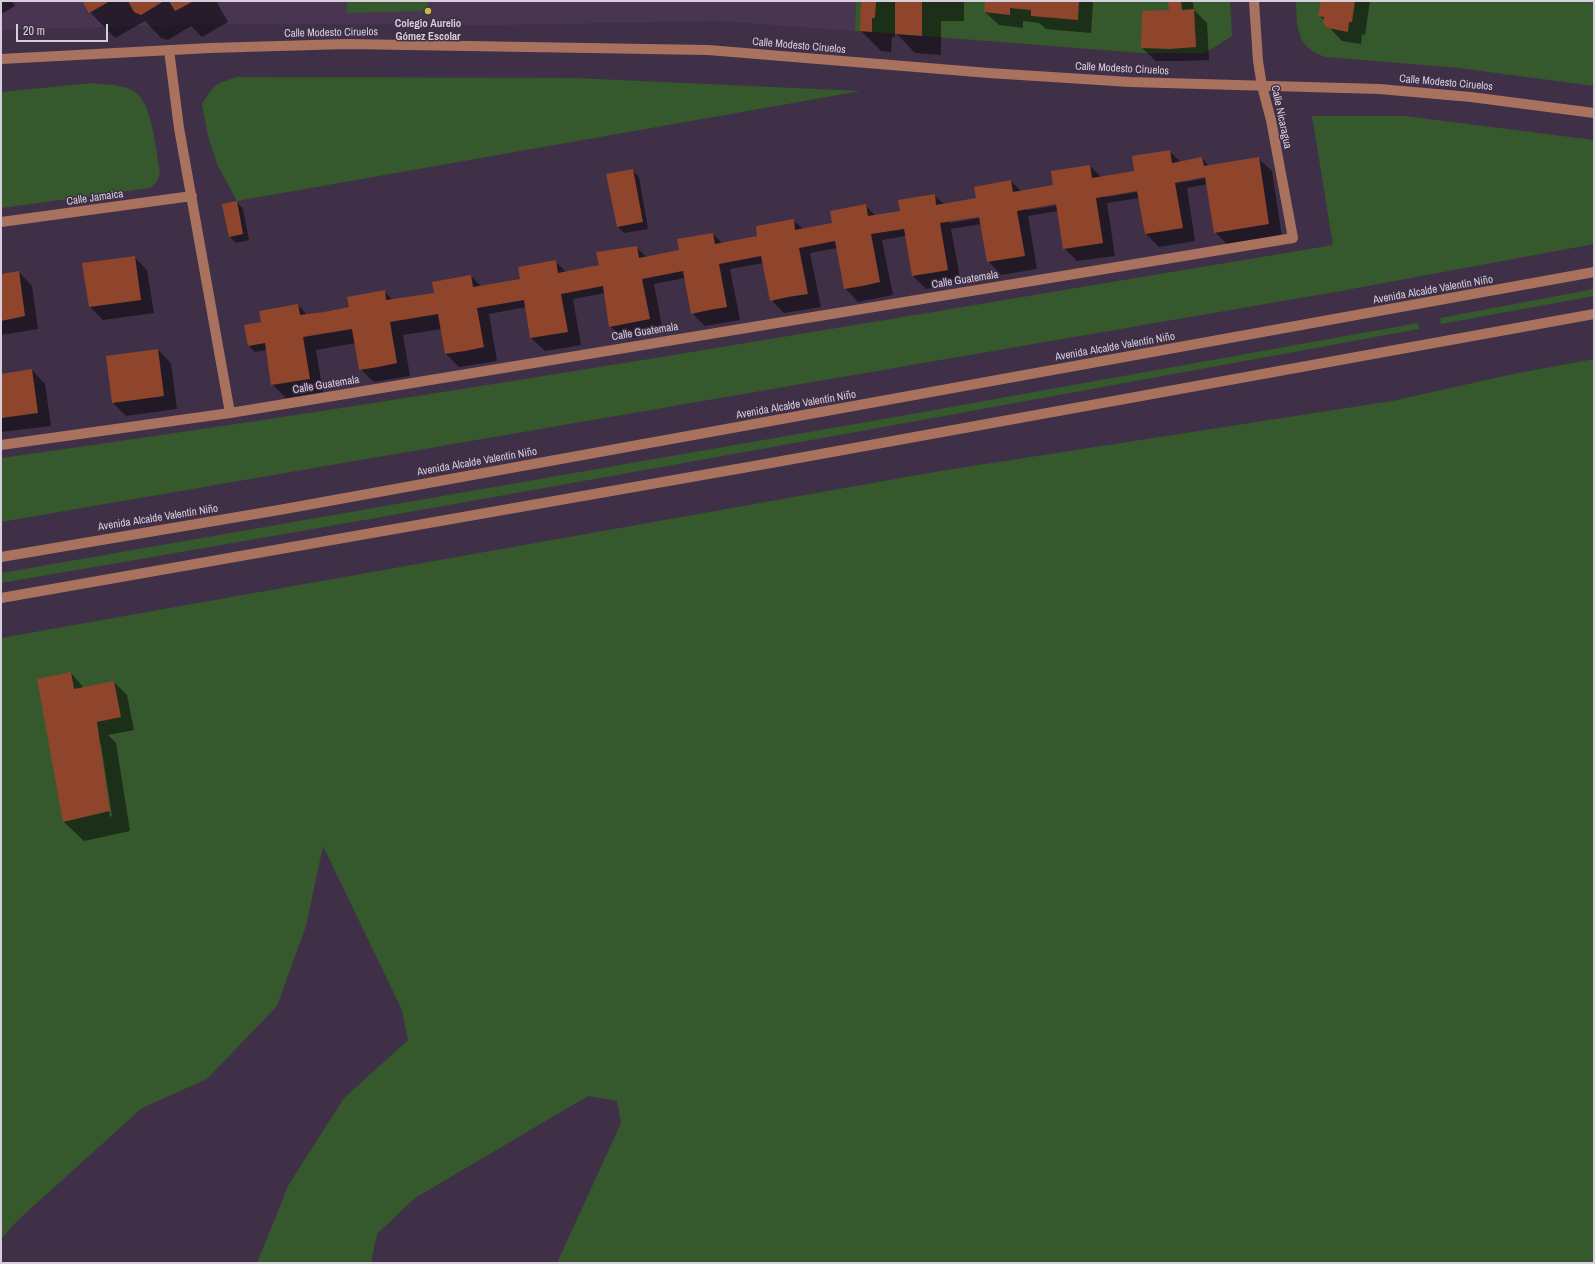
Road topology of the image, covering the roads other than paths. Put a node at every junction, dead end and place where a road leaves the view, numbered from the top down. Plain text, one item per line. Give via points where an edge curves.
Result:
1 (1254, 1) edge
2 (169, 50) junction
3 (1, 59) edge
4 (1262, 86) junction
5 (1594, 113) edge
6 (192, 196) junction
7 (1, 222) edge
8 (1293, 238) joint
9 (1594, 272) edge
10 (1594, 314) edge
11 (230, 413) junction
12 (1, 445) edge
13 (1, 557) edge
14 (1, 598) edge

1 - 4 street, Calle Nicaragua
2 - 3 street, Calle Modesto Ciruelos
2 - 4 street, Calle Modesto Ciruelos via 346,44 708,50 989,73 1130,82
2 - 6 street
4 - 5 street, Calle Modesto Ciruelos via 1394,90
4 - 8 street, Calle Nicaragua via 1271,120
6 - 7 street, Calle Jamaica
6 - 11 street
8 - 11 street, Calle Guatemala
9 - 13 street, Avenida Alcalde Valentín Niño via 286,509
10 - 14 street via 368,535
11 - 12 street, Calle Guatemala

